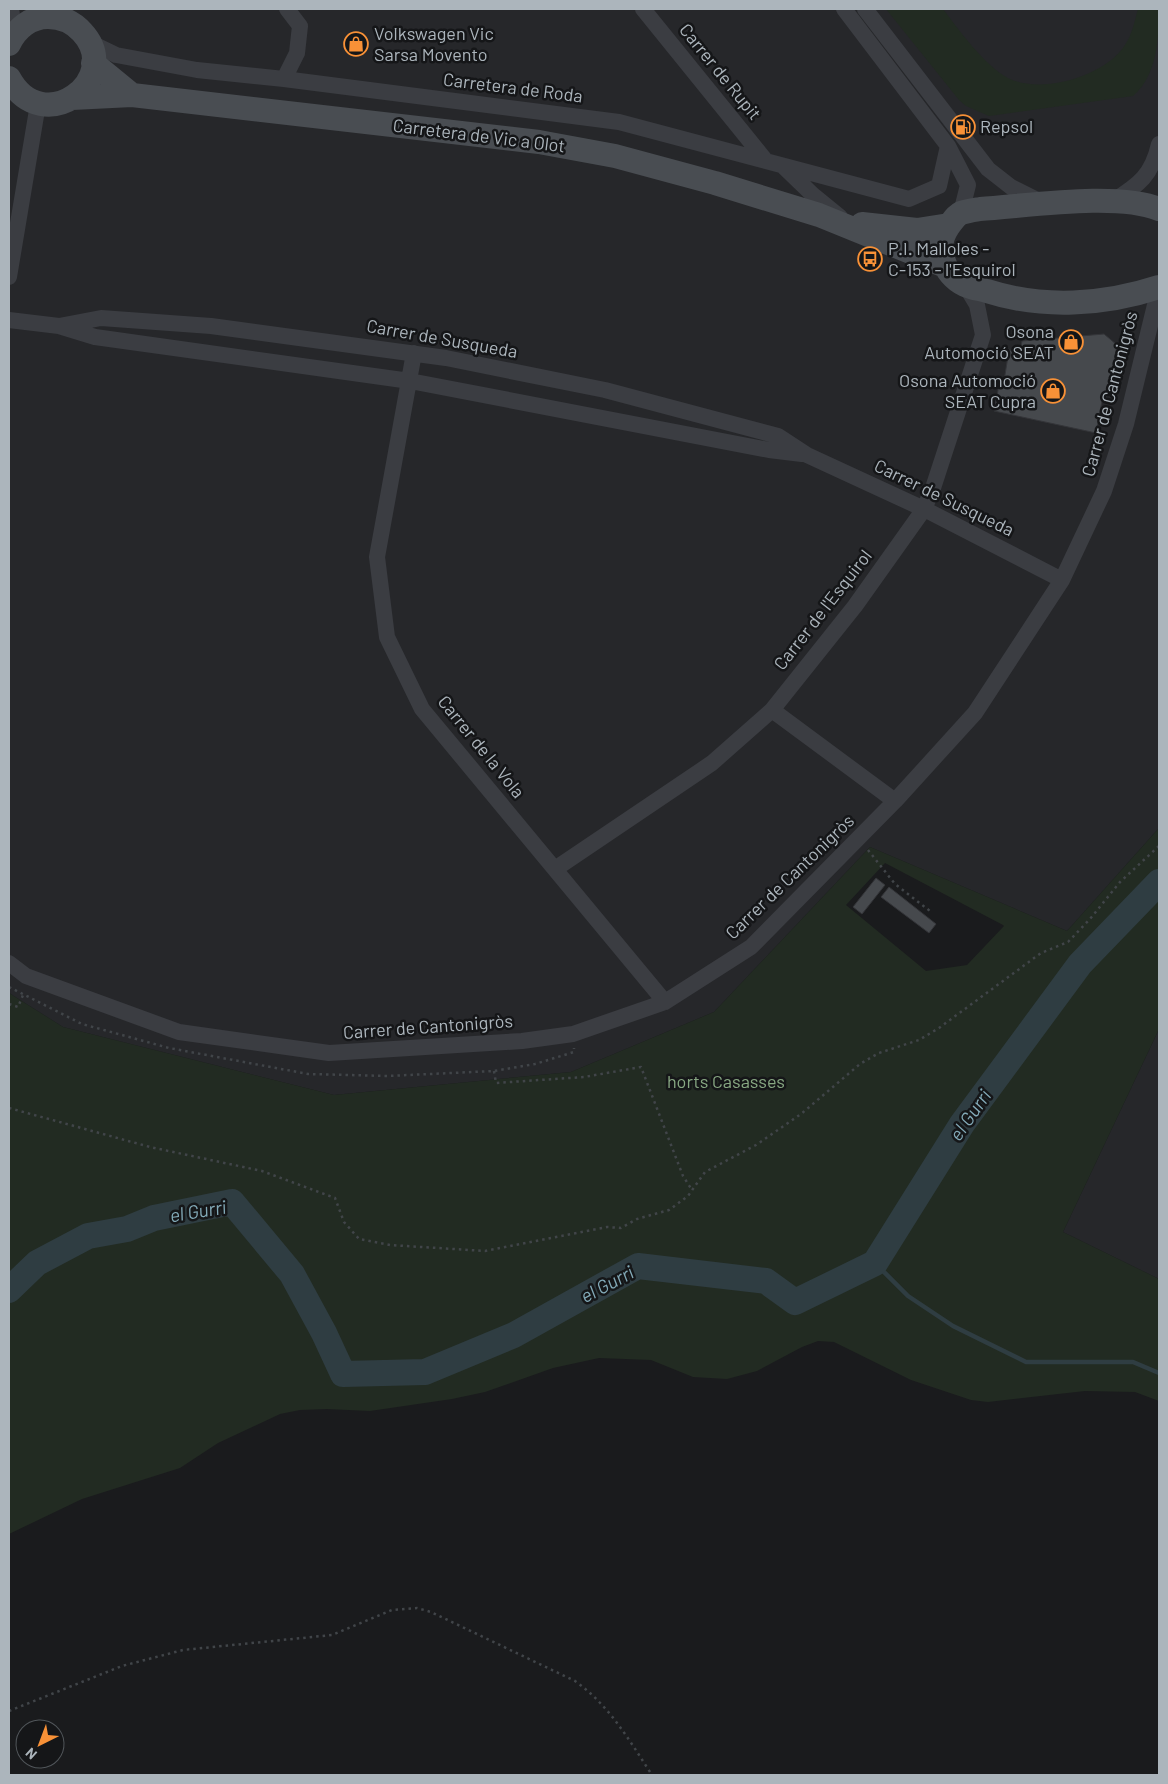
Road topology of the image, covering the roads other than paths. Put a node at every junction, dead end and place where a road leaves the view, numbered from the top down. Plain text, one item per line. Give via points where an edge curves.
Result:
1 (11, 9) edge
2 (287, 9) edge
3 (643, 9) edge
4 (844, 9) edge
5 (865, 9) edge
6 (83, 35) edge
7 (12, 38) edge
8 (9, 78) edge
9 (284, 79) junction
10 (132, 95) junction
11 (72, 98) junction
12 (38, 104) junction
13 (1159, 144) edge
14 (948, 146) junction
15 (766, 161) junction
16 (783, 166) junction
17 (1112, 201) junction
18 (1045, 204) junction
19 (1159, 209) edge
20 (819, 215) junction
21 (955, 219) junction
22 (844, 220) junction
23 (945, 266) junction
24 (9, 277) edge
25 (965, 285) junction
26 (1159, 287) edge
27 (1159, 298) edge
28 (9, 320) edge
29 (59, 326) junction
30 (414, 353) junction
31 (410, 381) junction
32 (807, 455) junction
33 (924, 509) junction
34 (1062, 580) junction
35 (772, 710) junction
36 (895, 801) junction
37 (555, 869) junction
38 (9, 963) edge
39 (665, 1002) junction

1 - 7 street
2 - 9 street via 300,26 297,54
3 - 15 street, Carrer de Rupit
4 - 14 street
5 - 18 street via 988,169 1012,187
6 - 7 street via 61,19 42,18 25,24
6 - 9 street, Carretera de Roda via 116,55 197,70
6 - 10 street
6 - 11 street via 87,83
8 - 12 street via 18,92
9 - 15 street, Carretera de Roda via 619,122
10 - 11 street, Carretera de Vic a Olot
10 - 20 street, Carretera de Vic a Olot via 558,146 614,156
11 - 12 street, Carretera de Vic a Olot via 56,104
12 - 24 street
13 - 17 street via 1148,175
14 - 16 street, Carretera de Roda via 939,186 909,199
14 - 21 street via 968,185
15 - 16 street, Carretera de Roda
16 - 22 street, Carretera de Roda
17 - 18 street, Carretera de Vic a Olot
17 - 19 street, Carretera de Vic a Olot via 1144,203
18 - 21 street, Carretera de Vic a Olot via 980,209
20 - 22 street, Carretera de Vic a Olot
20 - 23 street, Carretera de Vic a Olot
21 - 22 street, Carretera de Vic a Olot via 917,230
21 - 23 street via 945,232 941,247
23 - 25 street
25 - 26 street via 1006,298 1056,303 1095,301
25 - 33 street, Carrer de l'Esquirol via 976,305 983,335
27 - 34 street, Carrer de Cantonigròs via 1126,424 1104,491
28 - 29 street, Carrer de Susqueda
29 - 30 street, Carrer de Susqueda via 101,318 211,326
29 - 31 street, Carrer de Susqueda via 95,337
30 - 31 street, Carrer de la Vola
30 - 32 street, Carrer de Susqueda via 614,392 778,436
31 - 32 street, Carrer de Susqueda
31 - 37 street, Carrer de la Vola via 377,557 387,638 422,709
32 - 33 street, Carrer de Susqueda
33 - 34 street, Carrer de Susqueda
33 - 35 street, Carrer de l'Esquirol via 855,606
34 - 36 street, Carrer de Cantonigròs via 975,713
35 - 36 street
35 - 37 street, Carrer de l'Esquirol via 712,763
36 - 39 street, Carrer de Cantonigròs via 751,947
37 - 39 street, Carrer de la Vola
38 - 39 street, Carrer de Cantonigròs via 26,976 179,1032 329,1053 522,1041 573,1034

